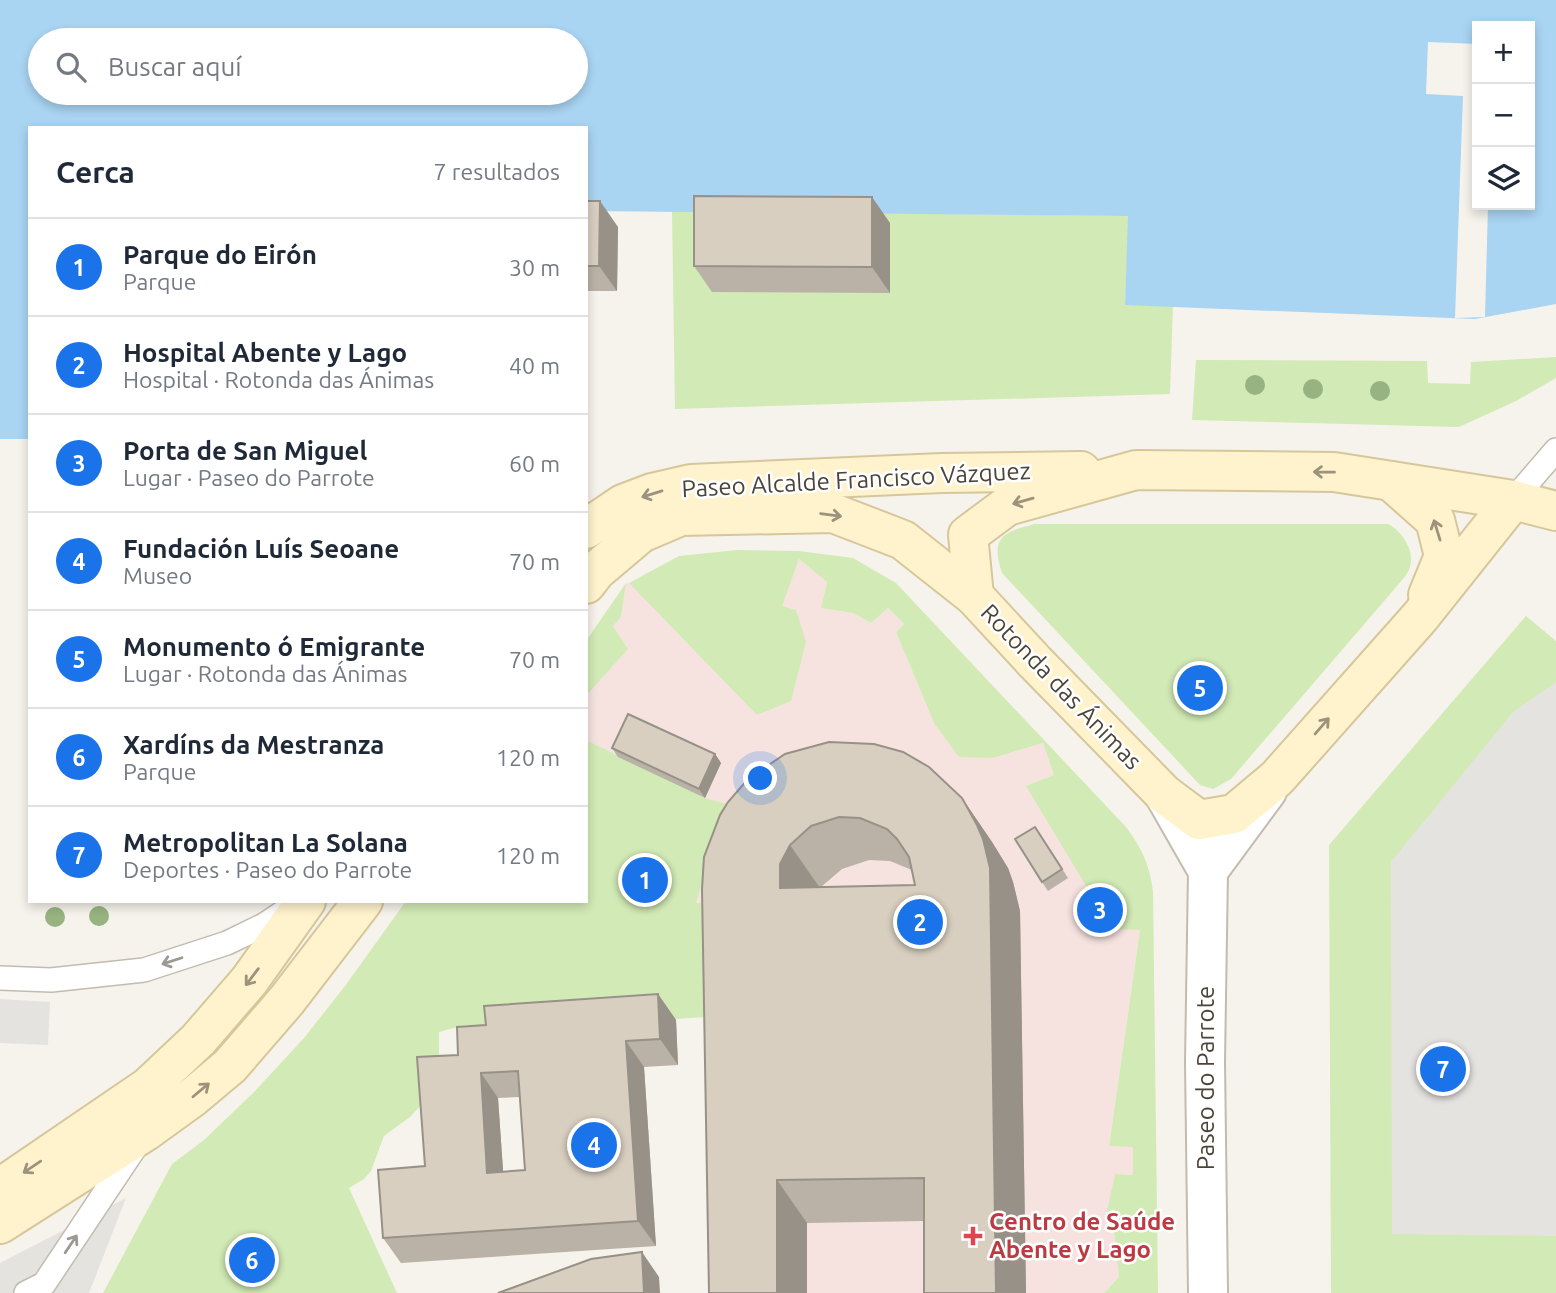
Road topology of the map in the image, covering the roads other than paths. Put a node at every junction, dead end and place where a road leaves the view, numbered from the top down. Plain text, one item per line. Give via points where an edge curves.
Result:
1 (1556, 450) edge
2 (1136, 470) junction
3 (1391, 481) junction
4 (1513, 500) junction
5 (1556, 511) edge
6 (588, 528) edge
7 (588, 581) edge
8 (974, 596) junction
9 (1420, 617) junction
10 (1277, 778) junction
11 (1164, 794) junction
12 (1208, 871) junction
13 (297, 903) edge
14 (305, 903) edge
15 (361, 903) edge
16 (0, 978) edge
17 (146, 1131) junction
18 (70, 1161) junction
19 (0, 1188) edge
20 (0, 1224) edge
21 (1208, 1290) edge
22 (26, 1293) edge

1 - 4 lane
3 -> 2 main road, Rotonda das Ánimas via 1334,472
2 -> 6 main road, Paseo Alcalde Francisco Vázquez via 691,484 623,504
2 -> 8 main road, Rotonda das Ánimas via 1007,506 968,535
3 - 4 main road, Rotonda das Ánimas
9 -> 3 main road, Rotonda das Ánimas via 1444,555 1435,520
4 - 5 main road
4 - 9 main road, Rotonda das Ánimas
7 -> 8 main road, Paseo Alcalde Francisco Vázquez via 642,533 681,516 833,513 903,540
8 - 11 main road, Rotonda das Ánimas
10 -> 9 main road, Rotonda das Ánimas
10 - 11 main road, Rotonda das Ánimas via 1234,814 1199,820
10 - 12 street
11 - 12 street
12 - 21 street, Paseo do Parrote
13 -> 16 lane via 227,943 144,970 51,979
14 -> 18 main road via 249,981 198,1041
17 -> 15 main road via 230,1066
17 - 18 main road
22 -> 17 lane via 44,1284
18 -> 19 main road
18 - 20 main road

